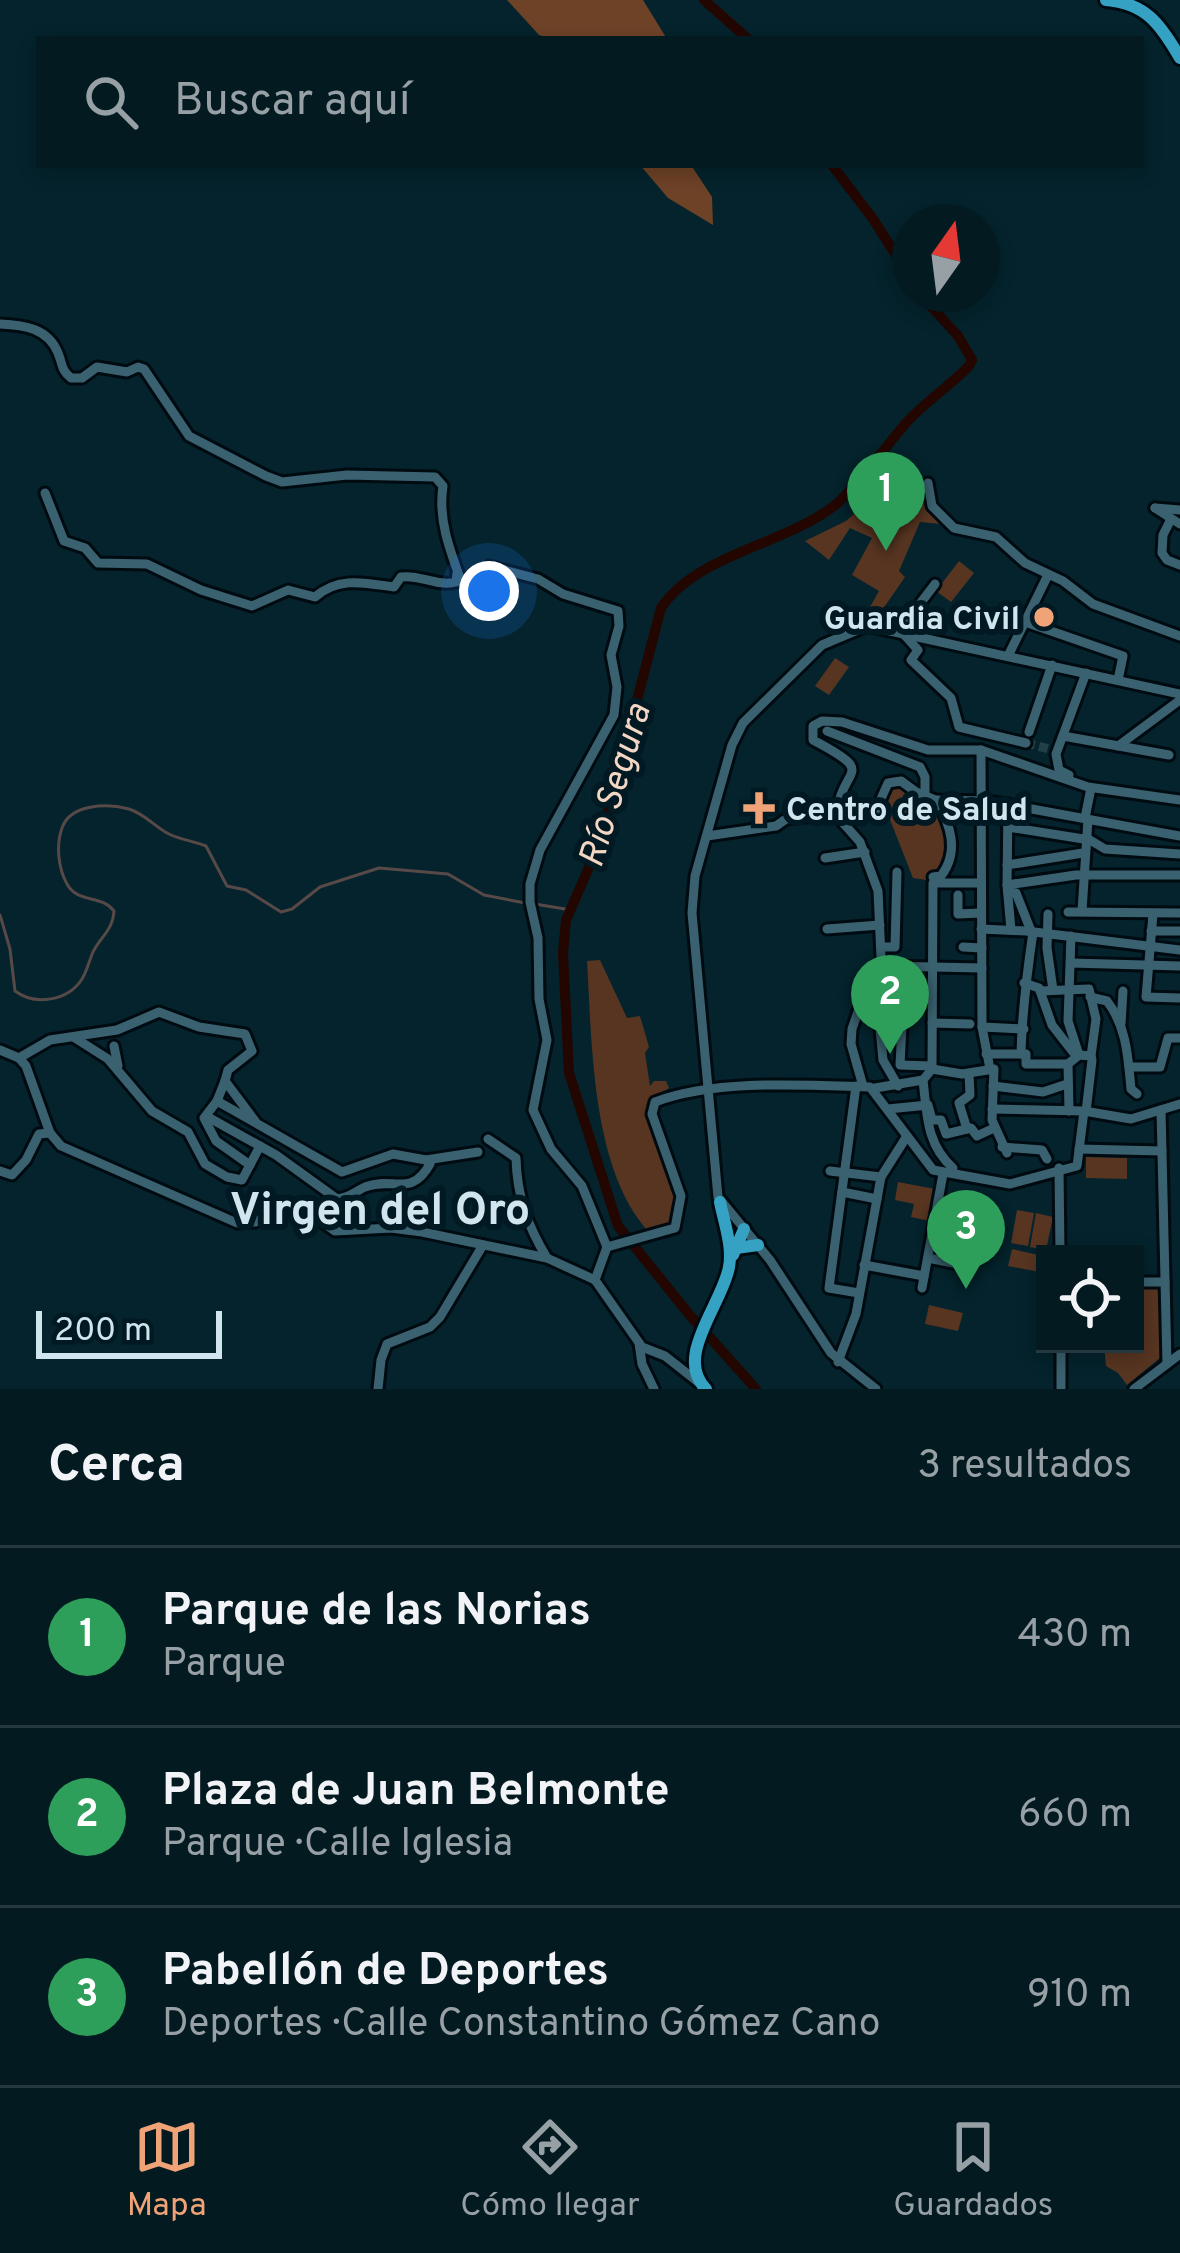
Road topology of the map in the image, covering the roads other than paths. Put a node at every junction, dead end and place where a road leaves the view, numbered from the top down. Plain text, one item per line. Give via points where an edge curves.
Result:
1 (1106, 0) edge
2 (1180, 58) edge
3 (0, 324) edge
4 (928, 483) dead end
5 (45, 493) dead end
6 (1180, 510) edge
7 (1176, 521) edge
8 (1180, 565) edge
9 (457, 573) junction
10 (1048, 575) junction
11 (935, 584) dead end
12 (1024, 622) junction
13 (900, 630) junction
14 (1180, 636) edge
15 (1009, 654) junction
16 (1052, 665) junction
17 (1086, 673) junction
18 (1118, 680) junction
19 (1180, 697) edge
20 (827, 731) dead end
21 (1063, 736) junction
22 (1118, 746) junction
23 (981, 750) junction
24 (1168, 755) dead end
25 (1090, 787) junction
26 (925, 797) junction
27 (938, 800) junction
28 (1180, 800) edge
29 (981, 801) junction
30 (1008, 804) junction
31 (876, 810) dead end
32 (814, 816) dead end
33 (1087, 819) junction
34 (1008, 827) junction
35 (707, 836) junction
36 (1180, 836) edge
37 (1084, 839) junction
38 (865, 852) junction
39 (1083, 853) junction
40 (1180, 854) edge
41 (825, 858) dead end
42 (1007, 867) junction
43 (979, 869) junction
44 (897, 872) dead end
45 (1082, 874) junction
46 (1180, 875) edge
47 (935, 879) junction
48 (979, 884) junction
49 (1007, 889) junction
50 (958, 895) dead end
51 (1082, 911) junction
52 (1068, 912) dead end
53 (1180, 913) edge
54 (980, 914) junction
55 (1048, 914) dead end
56 (1154, 914) junction
57 (880, 925) junction
58 (827, 928) dead end
59 (981, 929) junction
60 (1011, 930) junction
61 (1150, 931) junction
62 (1180, 931) edge
63 (1032, 932) junction
64 (1048, 934) junction
65 (1071, 936) junction
66 (882, 946) junction
67 (1149, 946) junction
68 (963, 947) dead end
69 (982, 948) junction
70 (1180, 950) edge
71 (1071, 963) junction
72 (1147, 965) junction
73 (883, 966) junction
74 (905, 966) junction
75 (934, 966) junction
76 (1180, 966) edge
77 (982, 968) junction
78 (1024, 983) junction
79 (1070, 989) junction
80 (1053, 990) junction
81 (1040, 991) junction
82 (1146, 991) junction
83 (1089, 993) junction
84 (1180, 998) edge
85 (932, 1022) junction
86 (970, 1024) dead end
87 (1121, 1024) junction
88 (982, 1027) junction
89 (880, 1028) dead end
90 (1024, 1029) junction
91 (73, 1036) junction
92 (1180, 1038) edge
93 (114, 1046) dead end
94 (9, 1053) edge
95 (986, 1054) junction
96 (1021, 1054) junction
97 (1078, 1058) junction
98 (932, 1067) junction
99 (1129, 1067) junction
100 (992, 1069) junction
101 (119, 1071) junction
102 (968, 1074) junction
103 (923, 1080) junction
104 (225, 1081) junction
105 (1067, 1084) junction
106 (993, 1086) junction
107 (864, 1087) junction
108 (898, 1087) junction
109 (705, 1091) junction
110 (1137, 1094) dead end
111 (217, 1101) junction
112 (926, 1104) junction
113 (1180, 1105) edge
114 (888, 1109) junction
115 (992, 1109) junction
116 (1161, 1109) junction
117 (1069, 1112) junction
118 (1084, 1112) junction
119 (205, 1117) junction
120 (255, 1121) junction
121 (994, 1128) junction
122 (967, 1129) junction
123 (50, 1133) junction
124 (907, 1136) junction
125 (488, 1139) dead end
126 (260, 1146) junction
127 (1079, 1150) junction
128 (1162, 1150) junction
129 (478, 1152) dead end
130 (1047, 1159) dead end
131 (426, 1160) junction
132 (250, 1165) junction
133 (1058, 1168) junction
134 (0, 1171) edge
135 (830, 1171) dead end
136 (948, 1171) junction
137 (845, 1172) junction
138 (881, 1177) junction
139 (842, 1192) junction
140 (877, 1199) junction
141 (720, 1202) junction
142 (744, 1229) junction
143 (483, 1245) junction
144 (758, 1245) junction
145 (1060, 1245) edge
146 (611, 1246) junction
147 (732, 1251) junction
148 (547, 1258) junction
149 (928, 1258) junction
150 (864, 1264) junction
151 (963, 1265) dead end
152 (595, 1280) junction
153 (1144, 1282) edge
154 (1165, 1282) junction
155 (860, 1293) junction
156 (639, 1343) junction
157 (696, 1350) junction
158 (1060, 1353) edge
159 (1180, 1354) edge
160 (665, 1356) junction
161 (838, 1362) junction
162 (1167, 1364) junction
163 (702, 1385) edge
164 (378, 1389) edge
165 (654, 1389) edge
166 (876, 1389) edge
167 (1061, 1389) edge
168 (1134, 1389) edge

1 - 2 main road via 1155,18
3 - 9 street via 39,331 71,378 97,368 144,369 189,436 282,482 435,478
4 - 10 street via 932,506 946,522 996,537
5 - 9 street via 64,541 98,562 147,564 252,606 288,590 315,597 347,581 394,587 411,575 448,584
6 - 7 street via 1155,508
7 - 8 street via 1163,535 1162,553
9 - 146 street via 467,580 500,568 620,616 611,655 614,715 540,850 530,884 546,1020 533,1110
10 - 12 street
10 - 14 street via 1108,611
11 - 13 street
12 - 15 street
12 - 18 street via 1124,656
13 - 15 street
13 - 16 street via 918,650 912,657 951,698 959,727 1028,738
13 - 35 street via 867,626 835,637 756,706 732,745
15 - 16 street
16 - 17 street
17 - 18 street
17 - 21 street
18 - 19 street
19 - 22 street
20 - 26 street via 920,767
21 - 22 street
21 - 25 street via 1055,764
22 - 24 street
23 - 25 street
23 - 29 street
23 - 38 street via 928,750 842,722 813,726 813,740 850,765 836,810
25 - 28 street
25 - 33 street
26 - 27 street
26 - 31 street via 896,780 882,790
27 - 29 street
27 - 47 street via 952,832 949,866
29 - 30 street
29 - 43 street
30 - 33 street
30 - 34 street
32 - 35 street
33 - 36 street
33 - 37 street
34 - 37 street
34 - 42 street
35 - 109 street via 692,913
37 - 39 street
37 - 40 street via 1105,849
38 - 41 street
38 - 57 street
39 - 42 street
39 - 45 street
42 - 43 street
42 - 49 street
43 - 48 street
44 - 66 street via 895,947
45 - 46 street
45 - 49 street
45 - 51 street
47 - 48 street
47 - 75 street
48 - 54 street
49 - 60 street
49 - 63 street via 1016,892
50 - 54 street via 958,914
51 - 52 street
51 - 56 street
53 - 56 street
54 - 59 street
55 - 64 street
56 - 61 street
57 - 58 street
57 - 66 street
59 - 60 street
59 - 69 street
60 - 63 street
61 - 62 street
61 - 67 street
63 - 64 street
63 - 78 street
64 - 65 street
64 - 80 street
65 - 67 street
65 - 71 street
66 - 73 street
67 - 70 street
67 - 72 street
68 - 69 street
69 - 77 street
71 - 72 street
71 - 79 street
72 - 76 street
72 - 82 street
73 - 74 street
73 - 107 street via 852,1029
74 - 75 street
74 - 98 street via 901,1067
75 - 77 street
75 - 85 street
77 - 88 street
78 - 81 street
78 - 90 street
79 - 80 street
79 - 83 street
79 - 97 street
80 - 81 street
81 - 97 street via 1052,1025
82 - 84 street
82 - 87 street via 1122,992
83 - 87 street via 1107,1001
83 - 97 street via 1096,1019
85 - 86 street
85 - 98 street
87 - 99 street
88 - 90 street
88 - 95 street
89 - 108 street via 883,1060
90 - 96 street
91 - 94 street
91 - 101 street
91 - 104 street via 159,1012 245,1034 251,1056
92 - 99 street via 1168,1038 1160,1067
93 - 101 street
94 - 123 street via 31,1076
95 - 96 street
95 - 100 street
96 - 97 street via 1026,1064
97 - 105 street
97 - 118 street
98 - 102 street
98 - 103 street
99 - 110 street
100 - 102 street
100 - 106 street
101 - 132 street via 152,1111 188,1132 205,1164 237,1180
102 - 122 street via 970,1095 959,1103
103 - 108 street
103 - 112 street
104 - 111 street
104 - 120 street
105 - 106 street via 1042,1093
105 - 117 street
106 - 115 street
107 - 108 street
107 - 109 street
107 - 114 street
107 - 137 street
109 - 141 street
109 - 146 street via 652,1107 681,1196 671,1232
111 - 119 street
111 - 120 street
112 - 114 street
112 - 122 street via 946,1134
112 - 136 street via 933,1146
113 - 116 street
114 - 124 street
115 - 117 street
115 - 121 street
116 - 118 street via 1131,1119
116 - 128 street
117 - 118 street
118 - 127 street
119 - 126 street
119 - 132 street via 216,1141
120 - 131 street via 342,1172 393,1154
121 - 122 street via 977,1136
121 - 130 street via 1004,1150 1042,1150
123 - 134 street via 39,1134 19,1171
123 - 143 street via 75,1154 230,1222 255,1222 289,1204 334,1232 391,1228
124 - 136 street via 924,1161
124 - 138 street
125 - 148 street via 516,1158 518,1194
126 - 131 street via 337,1199 411,1184
126 - 132 street
127 - 128 street
127 - 133 street via 1078,1166
128 - 154 street
129 - 131 street
133 - 136 street via 1010,1184
133 - 145 street
135 - 137 street
136 - 149 street
137 - 138 street
137 - 139 street
138 - 140 street
139 - 140 street
139 - 155 street via 829,1288
140 - 150 street
141 - 142 street
141 - 147 main road
142 - 144 street
142 - 147 main road
143 - 148 street
143 - 164 street via 430,1327 387,1344
144 - 147 main road
144 - 161 street
146 - 152 street
147 - 157 main road
148 - 152 street
149 - 150 street via 923,1282
149 - 151 street
150 - 155 street
152 - 156 street
153 - 154 street
154 - 162 street
155 - 161 street
156 - 160 street
156 - 165 street
157 - 160 street
157 - 163 main road
158 - 167 street
159 - 162 street
160 - 163 street
161 - 166 street
162 - 168 street

